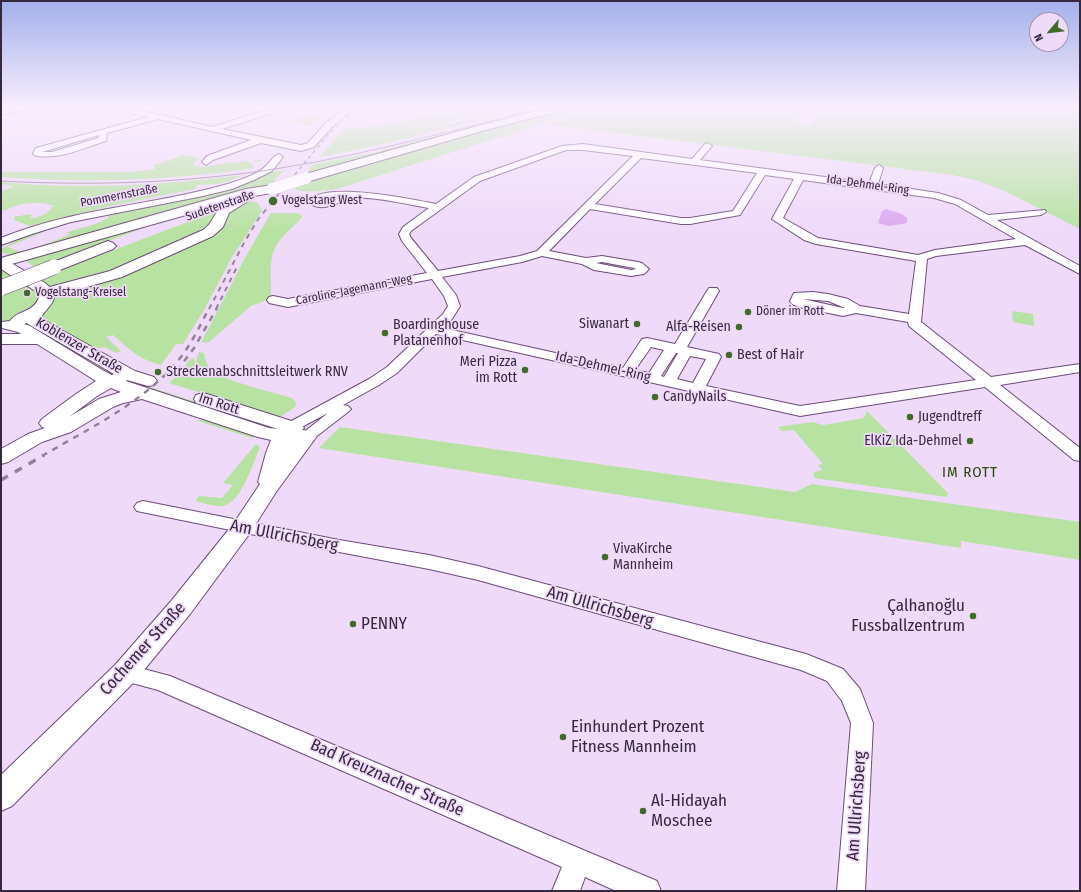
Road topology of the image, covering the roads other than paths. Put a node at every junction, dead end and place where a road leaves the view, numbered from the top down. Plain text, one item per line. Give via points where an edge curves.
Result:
1 (40, 150) edge
2 (67, 150) edge
3 (233, 150) edge
4 (289, 150) edge
5 (406, 150) edge
6 (560, 150) edge
7 (604, 150) edge
8 (705, 150) edge
9 (640, 154) junction
10 (206, 162) dead end
11 (694, 162) junction
12 (879, 168) dead end
13 (763, 171) junction
14 (800, 176) junction
15 (873, 186) junction
16 (272, 189) junction
17 (353, 195) dead end
18 (243, 198) junction
19 (588, 206) junction
20 (438, 207) junction
21 (1041, 212) dead end
22 (986, 218) junction
23 (1028, 241) junction
24 (1, 242) edge
25 (541, 253) junction
26 (922, 259) junction
27 (586, 261) dead end
28 (1, 263) edge
29 (1080, 271) edge
30 (434, 275) junction
31 (1, 288) edge
32 (713, 291) dead end
33 (48, 293) junction
34 (274, 300) dead end
35 (856, 309) dead end
36 (29, 316) junction
37 (914, 319) junction
38 (434, 330) junction
39 (3, 331) edge
40 (39, 339) joint
41 (679, 349) junction
42 (1080, 368) edge
43 (627, 372) junction
44 (653, 378) junction
45 (119, 381) junction
46 (668, 382) junction
47 (987, 382) junction
48 (698, 388) junction
49 (143, 393) junction
50 (294, 433) junction
51 (42, 436) junction
52 (1080, 456) edge
53 (1, 458) edge
54 (143, 507) dead end
55 (242, 528) junction
56 (125, 673) junction
57 (1, 796) edge
58 (578, 862) junction
59 (566, 891) edge
60 (647, 891) edge
61 (852, 891) edge

1 - 2 street via 37,153 45,155
3 - 10 street
4 - 24 street, Pommernstraße via 267,170 243,181 204,193 80,217
5 - 16 main road, Sudetenstraße, bridge
6 - 20 street, Ida-Dehmel-Ring via 477,179
7 - 9 street, Ida-Dehmel-Ring
8 - 11 street
9 - 11 street, Ida-Dehmel-Ring
9 - 19 street
11 - 13 street, Ida-Dehmel-Ring
12 - 15 street
13 - 14 street, Ida-Dehmel-Ring
13 - 19 street via 736,213 681,221
14 - 15 street, Ida-Dehmel-Ring
14 - 26 street via 777,219 816,242
15 - 22 street, Ida-Dehmel-Ring via 944,197
16 - 18 main road, Sudetenstraße
16 - 28 main road via 251,192
17 - 20 street via 368,195
18 - 31 main road, Sudetenstraße, bridge
18 - 33 main road via 223,211 220,224 208,233 116,274
19 - 25 street
20 - 30 street, Ida-Dehmel-Ring via 407,229 404,234
21 - 22 street
22 - 23 street, Ida-Dehmel-Ring
23 - 26 street via 935,253
23 - 29 street, Ida-Dehmel-Ring
25 - 27 street
25 - 30 street, Caroline-Jagemann-Weg via 522,259
26 - 37 street
28 - 33 street
30 - 34 street, Caroline-Jagemann-Weg via 288,303
30 - 38 street, Ida-Dehmel-Ring via 450,295 454,306
32 - 41 street
33 - 36 street, Koblenzer Straße via 47,300
35 - 37 street
36 - 39 street, Koblenzer Straße
36 - 45 street, Koblenzer Straße
37 - 47 street via 914,323
38 - 43 street, Ida-Dehmel-Ring
38 - 50 street, Ida-Dehmel-Ring via 392,370 374,382 367,392 327,420
39 - 40 main road
40 - 45 street, Koblenzer Straße
41 - 43 street via 647,342
41 - 44 street
41 - 46 street
41 - 48 street via 714,356
42 - 47 street, Ida-Dehmel-Ring
43 - 44 street, Ida-Dehmel-Ring
44 - 46 street, Ida-Dehmel-Ring
45 - 49 street, Im Rott
45 - 50 street, Im Rott
45 - 51 street, Koblenzer Straße
46 - 48 street, Ida-Dehmel-Ring
47 - 48 street, Ida-Dehmel-Ring via 800,411
47 - 52 street
49 - 50 street, Im Rott via 265,433
49 - 51 street, Koblenzer Straße via 106,403 64,428
50 - 55 street, Cochemer Straße via 268,488
51 - 53 street, Koblenzer Straße
54 - 55 street, Am Ullrichsberg
55 - 56 street, Cochemer Straße via 181,607
55 - 61 street, Am Ullrichsberg via 429,562 497,578 806,663 835,676 852,696 862,723
56 - 57 street, Cochemer Straße
56 - 58 street, Bad Kreuznacher Straße via 162,682
58 - 59 street
58 - 60 street, Bad Kreuznacher Straße

